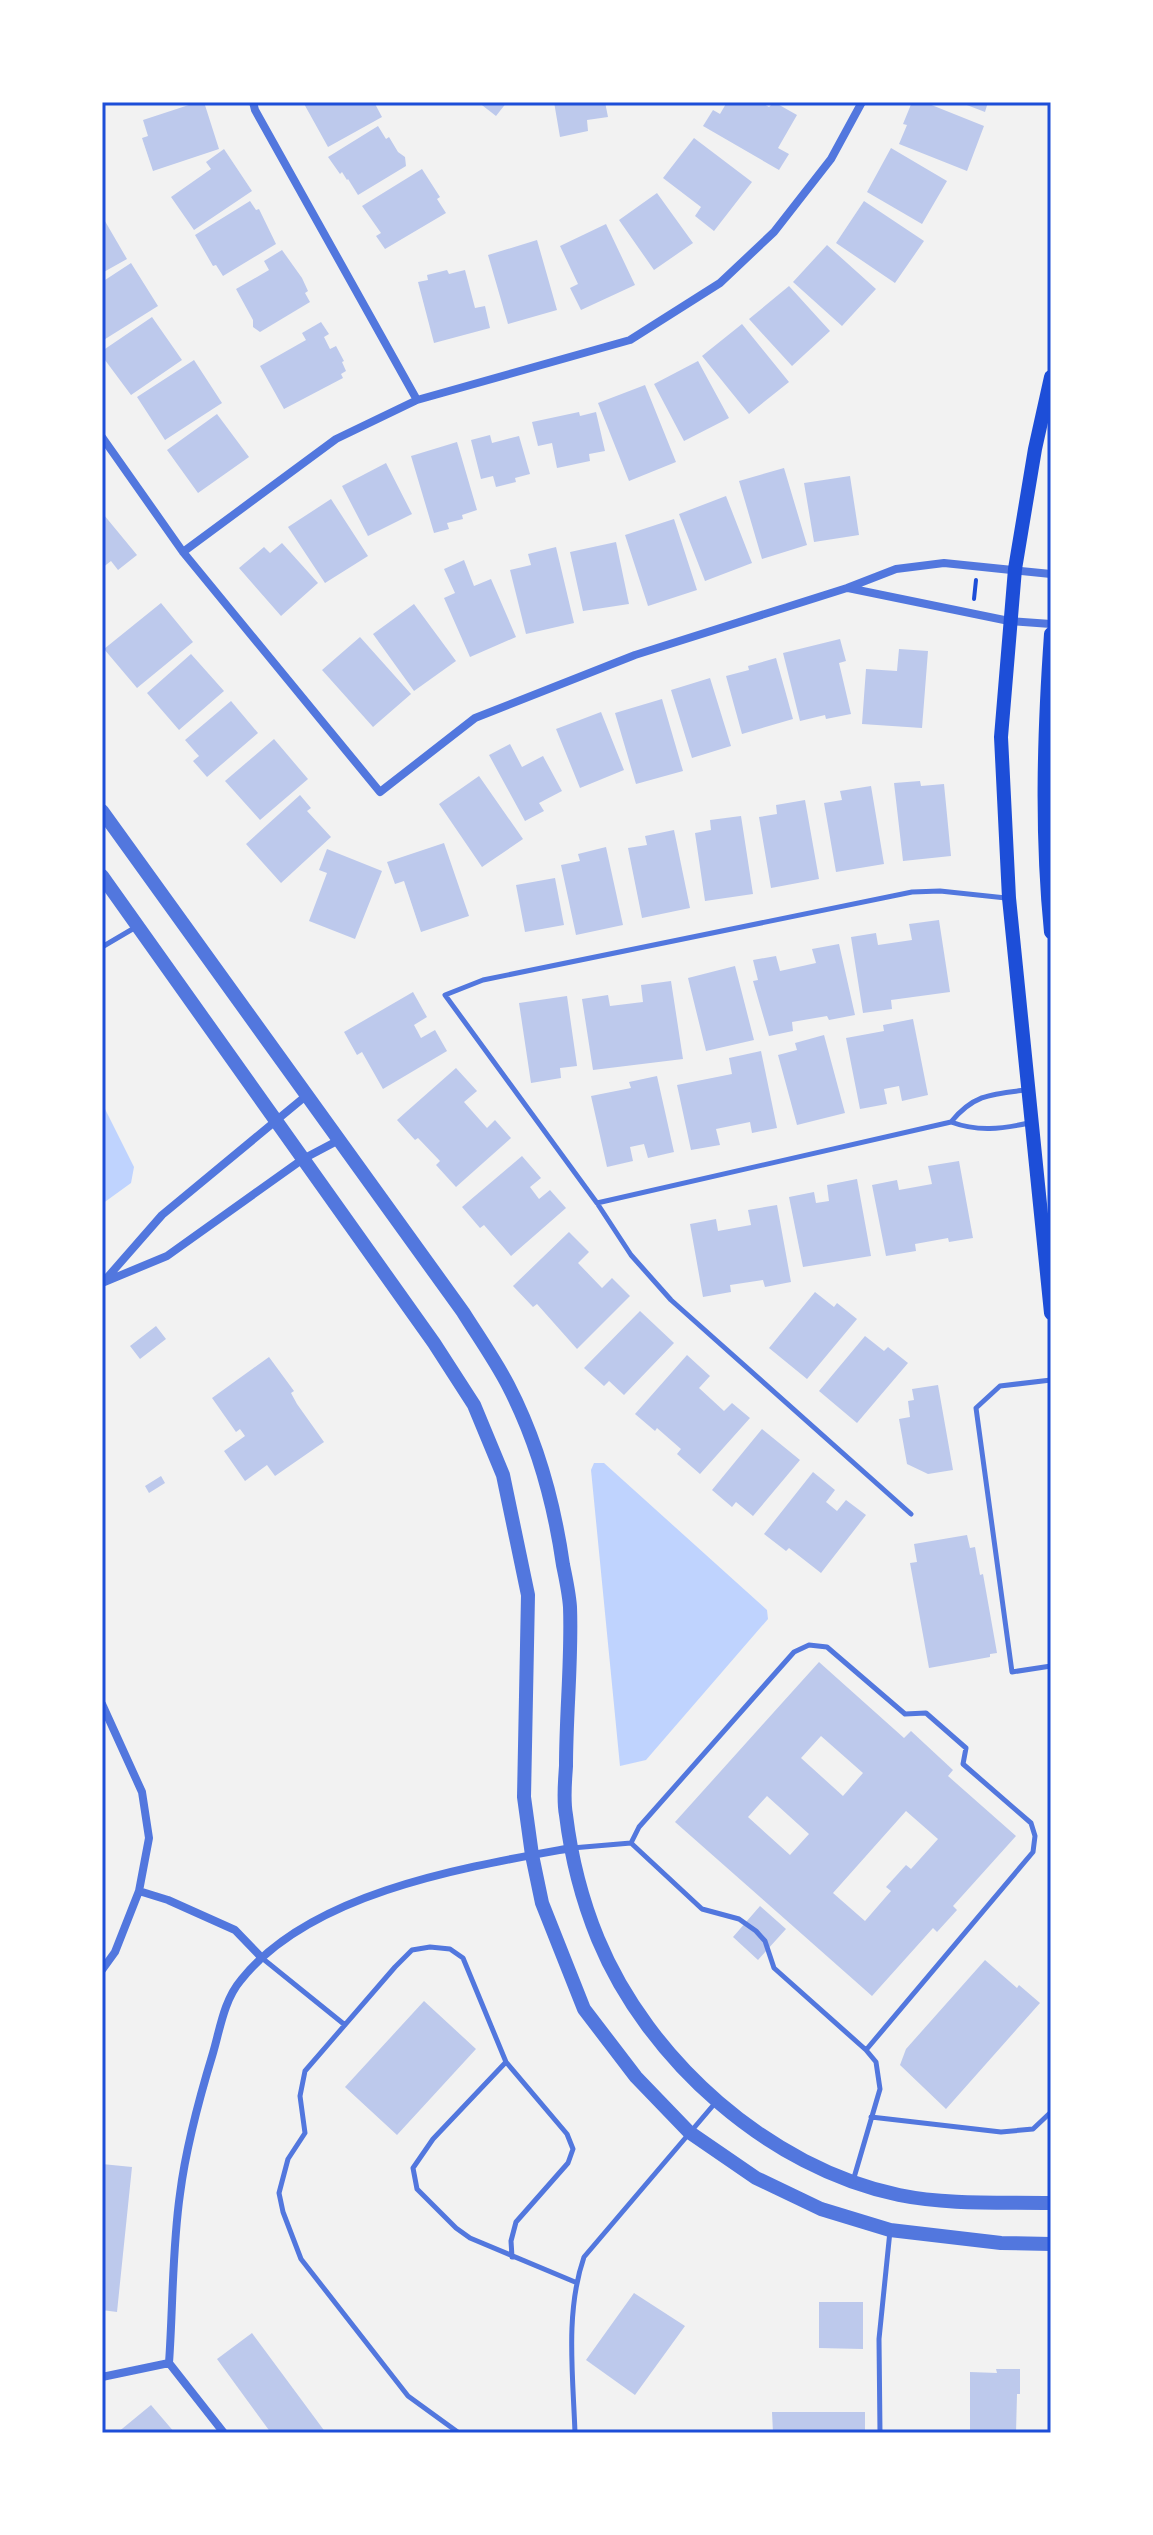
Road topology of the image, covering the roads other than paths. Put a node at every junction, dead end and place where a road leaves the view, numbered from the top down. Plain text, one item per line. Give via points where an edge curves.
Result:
1 (253, 102) edge
2 (862, 102) edge
3 (1051, 377) edge
4 (417, 400) junction
5 (102, 437) edge
6 (183, 552) junction
7 (1015, 569) junction
8 (1051, 574) edge
9 (847, 588) junction
10 (1009, 621) junction
11 (1051, 624) edge
12 (1051, 634) edge
13 (102, 811) edge
14 (102, 876) edge
15 (1009, 898) junction
16 (138, 926) junction
17 (1051, 932) edge
18 (102, 947) edge
19 (1027, 1089) junction
20 (307, 1095) junction
21 (276, 1119) junction
22 (951, 1122) junction
23 (1031, 1123) junction
24 (339, 1140) junction
25 (303, 1159) junction
26 (597, 1203) junction
27 (102, 1283) edge
28 (1051, 1313) edge
29 (1051, 1380) edge
30 (911, 1514) dead end
31 (1051, 1666) edge
32 (102, 1704) edge
33 (631, 1843) junction
34 (571, 1848) junction
35 (532, 1855) junction
36 (139, 1891) junction
37 (262, 1958) junction
38 (102, 1970) edge
39 (345, 2025) junction
40 (866, 2050) junction
41 (506, 2062) junction
42 (717, 2101) junction
43 (1051, 2112) edge
44 (871, 2117) junction
45 (689, 2132) junction
46 (852, 2182) junction
47 (1051, 2203) edge
48 (890, 2230) junction
49 (1051, 2244) edge
50 (512, 2257) junction
51 (575, 2282) junction
52 (169, 2363) junction
53 (102, 2377) edge
54 (224, 2433) edge
55 (459, 2433) edge
56 (575, 2433) edge
57 (880, 2433) edge

1 - 4 street
2 - 4 street via 831,159 803,196 720,283 630,340
3 - 7 main road
4 - 6 street via 336,439
5 - 6 street
6 - 9 street via 380,792 475,718 635,655
7 - 8 street
7 - 9 street via 944,563 896,569
7 - 10 main road
9 - 10 street
10 - 11 street
10 - 15 main road via 1001,737
12 - 17 main road via 1043,740
13 - 20 street
14 - 16 street
15 - 19 main road
15 - 26 lane via 912,892 483,980 445,995
16 - 18 lane
16 - 21 street
19 - 22 lane via 966,1104
19 - 23 main road
20 - 21 street
20 - 24 street
21 - 25 street
21 - 27 street via 162,1215
22 - 23 lane via 970,1129
22 - 26 lane
23 - 28 main road
24 - 25 street
24 - 34 street via 463,1312 508,1385 538,1453 570,1606 565,1811
25 - 27 street via 167,1256
25 - 35 street via 474,1405 503,1475 528,1595 524,1797
26 - 30 lane via 631,1255 671,1300
29 - 31 lane via 1000,1386 976,1408 1012,1672
32 - 36 street via 142,1792 149,1838
33 - 34 lane
33 - 40 lane via 702,1909 739,1919 756,1931 774,1968
33 - 40 lane via 639,1827 794,1652 809,1645 827,1647 905,1714 926,1713 966,1748 963,1764 1031,1823 1033,1852
34 - 35 street
34 - 42 street via 598,1939 633,2003 676,2060
35 - 37 street via 425,1878 359,1900 295,1932
35 - 45 street via 542,1903 584,2009 636,2077
36 - 37 street via 235,1930
36 - 38 street via 115,1952
37 - 39 lane
37 - 52 street via 227,2004 195,2114 179,2195
39 - 41 lane via 412,1950 450,1949 463,1958
39 - 55 lane via 302,2079 305,2133 283,2173 283,2212 301,2259 408,2396
40 - 44 lane via 876,2062 880,2089
41 - 50 lane via 567,2134 573,2149 568,2163 516,2222
41 - 50 lane via 433,2139 413,2168 417,2189 456,2228
42 - 45 lane
42 - 46 street via 789,2153
43 - 44 lane via 1033,2129 1001,2132
44 - 46 lane
45 - 48 street via 756,2178 821,2209
45 - 51 lane via 584,2257
46 - 47 street via 945,2202
48 - 49 street
48 - 57 lane via 879,2339
50 - 51 lane
51 - 56 lane
52 - 53 street
52 - 54 street

